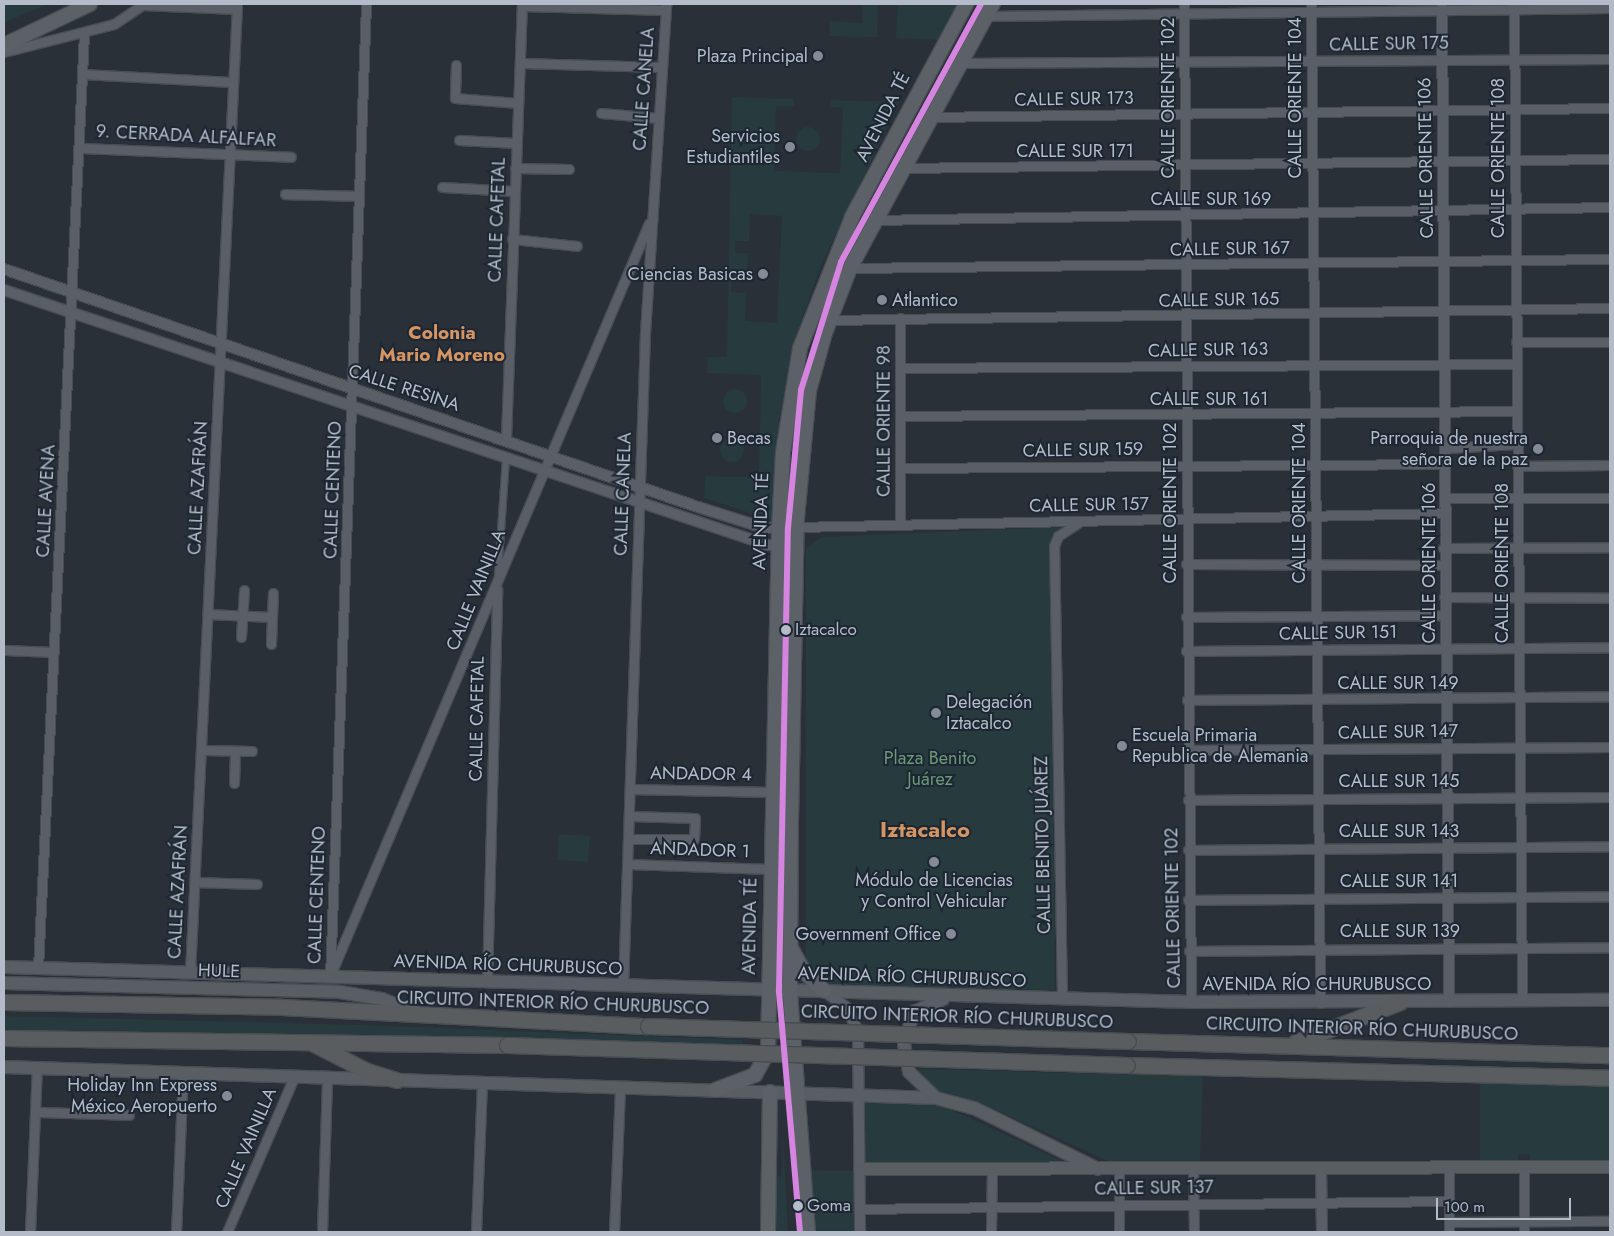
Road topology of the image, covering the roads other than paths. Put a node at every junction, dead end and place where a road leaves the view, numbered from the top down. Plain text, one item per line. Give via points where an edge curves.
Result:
1 (90, 4) edge
2 (366, 4) edge
3 (966, 4) edge
4 (522, 5) edge
5 (237, 6) edge
6 (1442, 6) edge
7 (1514, 6) edge
8 (666, 7) edge
9 (1184, 7) edge
10 (1311, 7) edge
11 (1610, 8) edge
12 (989, 10) edge
13 (84, 34) junction
14 (4, 45) edge
15 (4, 52) edge
16 (1514, 59) junction
17 (1610, 59) edge
18 (1441, 60) junction
19 (1312, 61) junction
20 (520, 63) junction
21 (958, 63) junction
22 (1185, 63) junction
23 (456, 65) dead end
24 (662, 67) junction
25 (82, 74) junction
26 (232, 82) junction
27 (518, 102) junction
28 (1610, 108) edge
29 (1515, 110) junction
30 (1442, 111) junction
31 (1312, 112) junction
32 (601, 113) dead end
33 (1185, 114) junction
34 (928, 117) junction
35 (659, 118) junction
36 (459, 140) dead end
37 (516, 143) junction
38 (80, 148) junction
39 (228, 154) junction
40 (291, 157) dead end
41 (1610, 159) edge
42 (1515, 160) junction
43 (1442, 163) junction
44 (1184, 166) junction
45 (1312, 166) junction
46 (515, 168) junction
47 (901, 168) junction
48 (569, 169) dead end
49 (442, 187) dead end
50 (514, 191) junction
51 (285, 194) dead end
52 (359, 196) junction
53 (1610, 207) edge
54 (1515, 209) junction
55 (1443, 212) junction
56 (1312, 214) junction
57 (1185, 215) junction
58 (652, 216) junction
59 (873, 220) junction
60 (512, 239) junction
61 (577, 246) dead end
62 (1516, 259) junction
63 (1610, 259) edge
64 (1444, 263) junction
65 (1313, 264) junction
66 (1186, 266) junction
67 (850, 268) junction
68 (4, 269) edge
69 (4, 290) edge
70 (74, 292) junction
71 (1610, 308) edge
72 (1516, 309) junction
73 (1444, 312) junction
74 (74, 313) junction
75 (1314, 315) junction
76 (1186, 317) junction
77 (900, 318) junction
78 (829, 320) junction
79 (1516, 342) junction
80 (1610, 342) edge
81 (221, 346) junction
82 (220, 362) junction
83 (1314, 364) junction
84 (1445, 364) junction
85 (1516, 364) junction
86 (1187, 366) junction
87 (900, 368) junction
88 (354, 389) junction
89 (353, 406) junction
90 (1517, 411) junction
91 (1315, 414) junction
92 (1446, 414) junction
93 (1187, 415) junction
94 (900, 416) junction
95 (506, 438) junction
96 (1517, 444) junction
97 (1446, 448) junction
98 (548, 453) junction
99 (506, 457) junction
100 (1316, 464) junction
101 (1446, 464) junction
102 (1610, 464) edge
103 (1187, 465) junction
104 (1517, 466) junction
105 (542, 468) junction
106 (900, 468) junction
107 (640, 486) junction
108 (1445, 498) junction
109 (1518, 498) junction
110 (1610, 498) edge
111 (639, 503) junction
112 (1443, 513) junction
113 (1315, 515) junction
114 (1188, 518) junction
115 (900, 523) junction
116 (1079, 523) junction
117 (796, 527) junction
118 (779, 528) junction
119 (796, 546) junction
120 (779, 547) junction
121 (1517, 547) junction
122 (1610, 547) edge
123 (1443, 548) junction
124 (1186, 564) junction
125 (1316, 564) junction
126 (1444, 565) junction
127 (497, 584) junction
128 (244, 590) dead end
129 (273, 592) dead end
130 (1444, 597) junction
131 (1518, 598) junction
132 (1610, 598) edge
133 (208, 614) junction
134 (242, 615) junction
135 (1444, 615) junction
136 (1316, 616) junction
137 (272, 617) junction
138 (1186, 617) junction
139 (241, 637) dead end
140 (270, 644) dead end
141 (1518, 647) junction
142 (1610, 647) edge
143 (1444, 648) junction
144 (4, 650) edge
145 (1316, 650) junction
146 (1186, 651) junction
147 (54, 652) junction
148 (1610, 696) edge
149 (1444, 698) junction
150 (1519, 698) junction
151 (1186, 700) junction
152 (1317, 700) junction
153 (1519, 746) junction
154 (1610, 747) edge
155 (1445, 748) junction
156 (202, 750) junction
157 (1187, 750) junction
158 (1318, 750) junction
159 (235, 751) junction
160 (252, 751) dead end
161 (234, 783) dead end
162 (630, 789) junction
163 (772, 792) junction
164 (1445, 797) junction
165 (1519, 797) junction
166 (1610, 797) edge
167 (1318, 798) junction
168 (1188, 800) junction
169 (629, 816) junction
170 (629, 839) junction
171 (1610, 846) edge
172 (1446, 847) junction
173 (1520, 847) junction
174 (1318, 848) junction
175 (1188, 850) junction
176 (628, 864) junction
177 (770, 869) junction
178 (195, 882) junction
179 (257, 884) dead end
180 (1520, 896) junction
181 (1610, 896) edge
182 (1446, 897) junction
183 (1318, 898) junction
184 (1188, 900) junction
185 (791, 947) junction
186 (1447, 947) junction
187 (1520, 947) junction
188 (1610, 947) edge
189 (1319, 948) junction
190 (1189, 951) junction
191 (4, 967) edge
192 (38, 968) junction
193 (55, 969) junction
194 (190, 973) junction
195 (330, 977) junction
196 (487, 982) junction
197 (4, 983) edge
198 (79, 985) junction
199 (623, 986) junction
200 (767, 990) junction
201 (790, 990) junction
202 (824, 991) junction
203 (955, 996) junction
204 (1062, 998) junction
205 (1610, 1000) edge
206 (1522, 1001) junction
207 (4, 1002) edge
208 (1191, 1002) junction
209 (1400, 1002) junction
210 (1448, 1002) junction
211 (1320, 1003) junction
212 (430, 1017) junction
213 (4, 1038) edge
214 (313, 1043) junction
215 (1284, 1046) junction
216 (1610, 1055) edge
217 (4, 1067) edge
218 (37, 1068) junction
219 (183, 1073) junction
220 (294, 1077) junction
221 (327, 1078) junction
222 (1610, 1078) edge
223 (397, 1080) junction
224 (482, 1083) junction
225 (620, 1087) junction
226 (715, 1090) junction
227 (770, 1092) junction
228 (800, 1092) junction
229 (860, 1096) junction
230 (936, 1098) junction
231 (35, 1112) junction
232 (129, 1115) dead end
233 (1610, 1167) edge
234 (1449, 1168) junction
235 (1524, 1168) junction
236 (860, 1169) junction
237 (992, 1169) junction
238 (1098, 1169) junction
239 (1118, 1169) junction
240 (1193, 1169) junction
241 (1321, 1169) junction
242 (1449, 1201) junction
243 (1194, 1203) junction
244 (1322, 1203) junction
245 (992, 1206) junction
246 (1119, 1206) junction
247 (860, 1209) junction
248 (1524, 1221) junction
249 (1449, 1222) junction
250 (1610, 1222) edge
251 (30, 1232) edge
252 (176, 1232) edge
253 (227, 1232) edge
254 (322, 1232) edge
255 (476, 1232) edge
256 (614, 1232) edge
257 (768, 1232) edge
258 (808, 1232) edge
259 (860, 1232) edge
260 (990, 1232) edge
261 (1119, 1232) edge
262 (1194, 1232) edge
263 (1322, 1232) edge
264 (1449, 1232) edge
265 (1524, 1232) edge

1 - 14 main road
2 - 52 street, CALLE CENTENO
3 - 118 main road, AVENIDA TÉ via 856,208 812,310 790,389
4 - 8 street
4 - 20 street, CALLE CAFETAL
5 - 13 street via 142,5 114,24
5 - 26 street, CALLE AZAFRÁN
6 - 7 street
6 - 10 street
6 - 18 street, CALLE ORIENTE 106
7 - 11 street
7 - 16 street, CALLE ORIENTE 108
8 - 24 street, CALLE CANELA
9 - 10 street
9 - 12 street
9 - 22 street, CALLE ORIENTE 102
10 - 19 street, CALLE ORIENTE 104
12 - 21 main road, AVENIDA TÉ
13 - 15 street
13 - 25 street, CALLE AVENA
16 - 17 street, CALLE SUR 175
16 - 18 street, CALLE SUR 175
16 - 29 street, CALLE ORIENTE 108
18 - 19 street, CALLE SUR 175
18 - 30 street, CALLE ORIENTE 106
19 - 22 street, CALLE SUR 175
19 - 31 street, CALLE ORIENTE 104
20 - 24 street
20 - 27 street, CALLE CAFETAL
21 - 22 street, CALLE SUR 175
21 - 34 main road, AVENIDA TÉ
22 - 33 street, CALLE ORIENTE 102
23 - 27 street via 456,98
24 - 35 street, CALLE CANELA
25 - 26 street
25 - 38 street, CALLE AVENA
26 - 39 street, CALLE AZAFRÁN
27 - 37 street, CALLE CAFETAL
28 - 29 street, CALLE SUR 173
29 - 30 street, CALLE SUR 173
29 - 42 street, CALLE ORIENTE 108
30 - 31 street, CALLE SUR 173
30 - 43 street, CALLE ORIENTE 106
31 - 33 street, CALLE SUR 173
31 - 45 street, CALLE ORIENTE 104
32 - 35 street
33 - 34 street, CALLE SUR 173
33 - 44 street, CALLE ORIENTE 102
34 - 47 main road, AVENIDA TÉ
35 - 58 street, CALLE CANELA
36 - 37 street
37 - 46 street, CALLE CAFETAL
38 - 39 street, 9. CERRADA ALFALFAR
38 - 70 street, CALLE AVENA
39 - 40 street, 9. CERRADA ALFALFAR
39 - 81 street, CALLE AZAFRÁN
41 - 42 street, CALLE SUR 171
42 - 43 street, CALLE SUR 171
42 - 54 street, CALLE ORIENTE 108
43 - 45 street, CALLE SUR 171
43 - 55 street, CALLE ORIENTE 106
44 - 45 street, CALLE SUR 171
44 - 47 street, CALLE SUR 171
44 - 57 street, CALLE ORIENTE 102
45 - 56 street, CALLE ORIENTE 104
46 - 48 street
46 - 50 street, CALLE CAFETAL
47 - 59 main road, AVENIDA TÉ
49 - 50 street
50 - 60 street, CALLE CAFETAL
51 - 52 street
52 - 88 street, CALLE CENTENO
53 - 54 street, CALLE SUR 169
54 - 55 street, CALLE SUR 169
54 - 62 street, CALLE ORIENTE 108
55 - 56 street, CALLE SUR 169
55 - 64 street, CALLE ORIENTE 106
56 - 57 street, CALLE SUR 169
56 - 65 street, CALLE ORIENTE 104
57 - 59 street, CALLE SUR 169
57 - 66 street, CALLE ORIENTE 102
58 - 98 street, CALLE VAINILLA
58 - 107 street, CALLE CANELA
59 - 67 main road, AVENIDA TÉ
60 - 61 street
60 - 95 street, CALLE CAFETAL
62 - 63 street, CALLE SUR 167
62 - 64 street, CALLE SUR 167
62 - 72 street, CALLE ORIENTE 108
64 - 65 street, CALLE SUR 167
64 - 73 street, CALLE ORIENTE 106
65 - 66 street, CALLE SUR 167
65 - 75 street, CALLE ORIENTE 104
66 - 67 street, CALLE SUR 167
66 - 76 street, CALLE ORIENTE 102
67 - 78 main road, AVENIDA TÉ
68 - 70 street, CALLE RESINA
69 - 74 street, CALLE RESINA
70 - 74 street, CALLE AVENA
70 - 81 street, CALLE RESINA
71 - 72 street, CALLE SUR 165
72 - 73 street, CALLE SUR 165
72 - 79 street, CALLE ORIENTE 108
73 - 75 street, CALLE SUR 165
73 - 84 street, CALLE ORIENTE 106
74 - 82 street, CALLE RESINA
74 - 147 street, CALLE AVENA
75 - 76 street, CALLE SUR 165
75 - 83 street, CALLE ORIENTE 104
76 - 77 street, CALLE SUR 165
76 - 86 street, CALLE ORIENTE 102
77 - 78 street, CALLE SUR 165
77 - 87 street, CALLE ORIENTE 98
78 - 117 main road, AVENIDA TÉ via 809,391
79 - 80 street
79 - 85 street, CALLE ORIENTE 108
81 - 82 street, CALLE AZAFRÁN
81 - 88 street, CALLE RESINA
82 - 89 street, CALLE RESINA
82 - 133 street, CALLE AZAFRÁN
83 - 84 street, CALLE SUR 163
83 - 86 street, CALLE SUR 163
83 - 91 street, CALLE ORIENTE 104
84 - 85 street, CALLE SUR 163
84 - 92 street, CALLE ORIENTE 106
85 - 90 street, CALLE ORIENTE 108
86 - 87 street, CALLE SUR 163
86 - 93 street, CALLE ORIENTE 102
87 - 94 street, CALLE ORIENTE 98
88 - 89 street, CALLE CENTENO
88 - 95 street, CALLE RESINA
89 - 99 street, CALLE RESINA
89 - 195 street, CALLE CENTENO
90 - 92 street, CALLE SUR 161
90 - 96 street, CALLE ORIENTE 108
91 - 92 street, CALLE SUR 161
91 - 93 street, CALLE SUR 161
91 - 100 street, CALLE ORIENTE 104
92 - 97 street, CALLE ORIENTE 106
93 - 94 street, CALLE SUR 161
93 - 103 street, CALLE ORIENTE 102
94 - 106 street, CALLE ORIENTE 98
95 - 98 street, CALLE RESINA
96 - 97 street
96 - 104 street, CALLE ORIENTE 108
97 - 101 street, CALLE ORIENTE 106
98 - 105 street, CALLE VAINILLA
98 - 107 street, CALLE RESINA
99 - 105 street, CALLE RESINA
99 - 127 street, CALLE CAFETAL
100 - 101 street, CALLE SUR 159
100 - 103 street, CALLE SUR 159
100 - 113 street, CALLE ORIENTE 104
101 - 108 street, CALLE ORIENTE 106
102 - 104 street
103 - 106 street, CALLE SUR 159
103 - 114 street, CALLE ORIENTE 102
104 - 109 street, CALLE ORIENTE 108
105 - 111 street, CALLE RESINA
105 - 127 street, CALLE VAINILLA
106 - 115 street, CALLE ORIENTE 98
107 - 111 street, CALLE CANELA
107 - 118 street, CALLE RESINA
108 - 109 street
108 - 112 street, CALLE ORIENTE 106
109 - 110 street
109 - 121 street, CALLE ORIENTE 108
111 - 120 street, CALLE RESINA
111 - 162 street, CALLE CANELA
112 - 113 street, CALLE SUR 157
112 - 123 street, CALLE ORIENTE 106
113 - 114 street, CALLE SUR 157
113 - 125 street, CALLE ORIENTE 104
114 - 116 street, CALLE SUR 157
114 - 124 street, CALLE ORIENTE 102
115 - 116 street, CALLE SUR 157
115 - 117 street, CALLE SUR 157
116 - 204 street, CALLE BENITO JUÁREZ via 1058,536 1054,546
117 - 118 street, CALLE RESINA
117 - 119 main road, AVENIDA TÉ
118 - 120 main road, AVENIDA TÉ
119 - 120 street, CALLE RESINA
119 - 185 main road, AVENIDA TÉ
120 - 163 main road, AVENIDA TÉ
121 - 122 street
121 - 123 street
121 - 131 street, CALLE ORIENTE 108
123 - 126 street, CALLE ORIENTE 106
124 - 125 street
124 - 138 street, CALLE ORIENTE 102
125 - 126 street
125 - 136 street, CALLE ORIENTE 104
126 - 130 street, CALLE ORIENTE 106
127 - 195 street, CALLE VAINILLA
127 - 196 street, CALLE CAFETAL
128 - 134 street
129 - 137 street
130 - 131 street
130 - 135 street, CALLE ORIENTE 106
131 - 132 street
131 - 141 street, CALLE ORIENTE 108
133 - 134 street
133 - 156 street, CALLE AZAFRÁN
134 - 137 street
134 - 139 street
135 - 136 street
135 - 143 street, CALLE ORIENTE 106
136 - 138 street
136 - 145 street, CALLE ORIENTE 104
137 - 140 street
138 - 146 street, CALLE ORIENTE 102
141 - 142 street, CALLE SUR 151
141 - 143 street, CALLE SUR 151
141 - 150 street, CALLE ORIENTE 108
143 - 145 street, CALLE SUR 151
143 - 149 street, CALLE ORIENTE 106
144 - 147 street
145 - 146 street, CALLE SUR 151
145 - 152 street, CALLE ORIENTE 104
146 - 151 street, CALLE ORIENTE 102
147 - 192 street, CALLE AVENA
148 - 150 street, CALLE SUR 149
149 - 150 street, CALLE SUR 149
149 - 152 street, CALLE SUR 149
149 - 155 street, CALLE ORIENTE 106
150 - 153 street, CALLE ORIENTE 108
151 - 152 street, CALLE SUR 149
151 - 157 street, CALLE ORIENTE 102
152 - 158 street, CALLE ORIENTE 104
153 - 154 street, CALLE SUR 147
153 - 155 street, CALLE SUR 147
153 - 165 street, CALLE ORIENTE 108
155 - 158 street, CALLE SUR 147
155 - 164 street, CALLE ORIENTE 106
156 - 159 street
156 - 178 street, CALLE AZAFRÁN
157 - 158 street, CALLE SUR 147
157 - 168 street, CALLE ORIENTE 102
158 - 167 street, CALLE ORIENTE 104
159 - 160 street
159 - 161 street
162 - 163 street, ANDADOR 4
162 - 169 street, CALLE CANELA
163 - 177 main road, AVENIDA TÉ
164 - 165 street, CALLE SUR 145
164 - 167 street, CALLE SUR 145
164 - 172 street, CALLE ORIENTE 106
165 - 166 street, CALLE SUR 145
165 - 173 street, CALLE ORIENTE 108
167 - 168 street, CALLE SUR 145
167 - 174 street, CALLE ORIENTE 104
168 - 175 street, CALLE ORIENTE 102
169 - 170 street, CALLE CANELA
169 - 170 street via 695,818 694,839
170 - 176 street, CALLE CANELA
171 - 173 street, CALLE SUR 143
172 - 173 street, CALLE SUR 143
172 - 174 street, CALLE SUR 143
172 - 182 street, CALLE ORIENTE 106
173 - 180 street, CALLE ORIENTE 108
174 - 175 street, CALLE SUR 143
174 - 183 street, CALLE ORIENTE 104
175 - 184 street, CALLE ORIENTE 102
176 - 177 street, ANDADOR 1
176 - 199 street, CALLE CANELA
177 - 200 main road, AVENIDA TÉ
178 - 179 street
178 - 194 street, CALLE AZAFRÁN
180 - 181 street, CALLE SUR 141
180 - 182 street, CALLE SUR 141
180 - 187 street, CALLE ORIENTE 108
182 - 183 street, CALLE SUR 141
182 - 186 street, CALLE ORIENTE 106
183 - 184 street, CALLE SUR 141
183 - 189 street, CALLE ORIENTE 104
184 - 190 street, CALLE ORIENTE 102
185 - 201 main road, AVENIDA TÉ
185 - 202 main road via 805,973
186 - 187 street, CALLE SUR 139
186 - 189 street, CALLE SUR 139
186 - 210 street, CALLE ORIENTE 106
187 - 188 street, CALLE SUR 139
187 - 206 street, CALLE ORIENTE 108
189 - 190 street, CALLE SUR 139
189 - 211 street, CALLE ORIENTE 104
190 - 208 street, CALLE ORIENTE 102
191 - 192 main road, AVENIDA RÍO CHURUBUSCO
192 - 193 main road, AVENIDA RÍO CHURUBUSCO
193 - 194 main road, AVENIDA RÍO CHURUBUSCO
193 - 198 main road
194 - 195 main road, AVENIDA RÍO CHURUBUSCO
195 - 196 main road, AVENIDA RÍO CHURUBUSCO
196 - 199 main road, AVENIDA RÍO CHURUBUSCO
197 - 198 main road, HULE
198 - 212 main road, HULE via 340,992 382,999
199 - 200 main road, AVENIDA RÍO CHURUBUSCO
200 - 201 main road, AVENIDA RÍO CHURUBUSCO
200 - 226 main road, AVENIDA TÉ via 764,1062 750,1078
201 - 202 main road, AVENIDA RÍO CHURUBUSCO
201 - 228 main road, AVENIDA TÉ
202 - 203 main road, AVENIDA RÍO CHURUBUSCO
202 - 229 street via 845,1006 855,1021
203 - 204 main road, AVENIDA RÍO CHURUBUSCO
203 - 230 main road via 920,1007 905,1036 909,1072
204 - 208 main road, AVENIDA RÍO CHURUBUSCO
205 - 206 main road, AVENIDA RÍO CHURUBUSCO
206 - 210 main road, AVENIDA RÍO CHURUBUSCO
207 - 212 highway, CIRCUITO INTERIOR RÍO CHURUBUSCO via 282,1007
208 - 211 main road, AVENIDA RÍO CHURUBUSCO
209 - 210 main road, AVENIDA RÍO CHURUBUSCO
209 - 211 main road, AVENIDA RÍO CHURUBUSCO
209 - 215 highway
212 - 215 highway, CIRCUITO INTERIOR RÍO CHURUBUSCO, bridge
213 - 214 highway
214 - 222 highway, bridge via 507,1045
214 - 223 highway via 368,1071
215 - 216 highway, CIRCUITO INTERIOR RÍO CHURUBUSCO
217 - 218 main road
218 - 219 main road
218 - 231 street
219 - 220 main road
219 - 252 street
220 - 221 main road
220 - 253 street, CALLE VAINILLA
221 - 223 main road
221 - 254 street
223 - 224 main road
224 - 225 main road
224 - 255 street
225 - 226 main road
225 - 256 street
226 - 227 main road
227 - 228 main road
227 - 257 main road
228 - 229 main road
228 - 258 main road, AVENIDA TÉ
229 - 230 main road
229 - 236 street
230 - 238 main road via 974,1108
231 - 232 street
231 - 251 street
233 - 235 main road
234 - 235 main road
234 - 241 main road
234 - 242 street
235 - 248 street
236 - 237 main road
236 - 247 street
237 - 238 main road
237 - 245 street
238 - 239 main road
239 - 240 main road
239 - 246 street
240 - 241 main road
240 - 243 street
241 - 244 street
242 - 244 street, CALLE SUR 137
242 - 249 street
243 - 244 street, CALLE SUR 137
243 - 246 street, CALLE SUR 137
243 - 262 street
244 - 263 street
245 - 246 street, CALLE SUR 137
245 - 247 street, CALLE SUR 137
245 - 260 street
246 - 261 street
247 - 259 street
248 - 249 street
248 - 250 street
248 - 265 street
249 - 264 street

